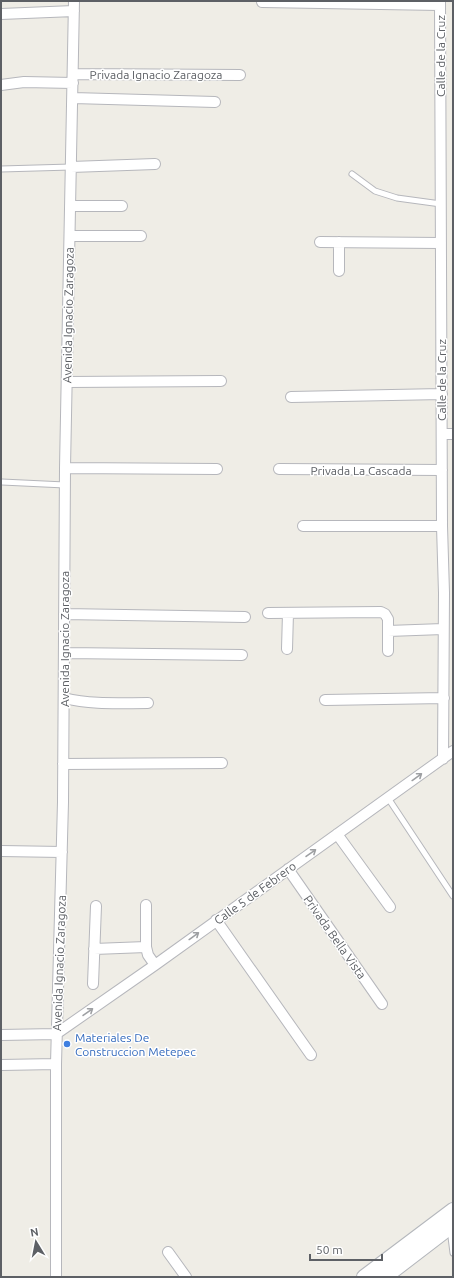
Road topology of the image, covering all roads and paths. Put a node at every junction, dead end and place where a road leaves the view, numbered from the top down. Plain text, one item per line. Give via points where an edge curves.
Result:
1 (262, 2) dead end
2 (440, 3) edge
3 (74, 6) edge
4 (1, 14) edge
5 (240, 74) dead end
6 (73, 79) junction
7 (1, 85) edge
8 (73, 98) junction
9 (215, 102) dead end
10 (155, 164) dead end
11 (72, 166) junction
12 (1, 169) edge
13 (352, 174) dead end
14 (441, 204) junction
15 (70, 206) junction
16 (122, 206) dead end
17 (70, 236) junction
18 (141, 236) dead end
19 (320, 242) dead end
20 (338, 242) junction
21 (441, 243) junction
22 (339, 271) dead end
23 (222, 381) dead end
24 (67, 382) junction
25 (442, 394) junction
26 (292, 397) dead end
27 (442, 434) junction
28 (453, 434) edge
29 (65, 468) junction
30 (217, 469) dead end
31 (279, 469) dead end
32 (442, 470) junction
33 (2, 482) edge
34 (65, 485) junction
35 (303, 526) dead end
36 (442, 526) junction
37 (448, 593) edge
38 (268, 613) dead end
39 (288, 613) junction
40 (64, 614) junction
41 (245, 617) dead end
42 (443, 629) junction
43 (388, 631) junction
44 (287, 649) dead end
45 (388, 651) dead end
46 (64, 654) junction
47 (242, 655) dead end
48 (64, 698) junction
49 (444, 698) junction
50 (325, 700) dead end
51 (148, 703) dead end
52 (453, 751) edge
53 (443, 759) junction
54 (222, 763) dead end
55 (63, 764) junction
56 (388, 798) junction
57 (337, 834) junction
58 (1, 851) edge
59 (62, 852) junction
60 (288, 869) junction
61 (453, 896) edge
62 (146, 904) dead end
63 (96, 906) dead end
64 (390, 907) dead end
65 (216, 920) junction
66 (146, 947) junction
67 (94, 949) junction
68 (155, 965) junction
69 (93, 984) dead end
70 (382, 1004) dead end
71 (56, 1034) junction
72 (1, 1035) edge
73 (311, 1055) dead end
74 (56, 1064) junction
75 (1, 1065) edge
76 (451, 1219) edge
77 (168, 1252) dead end
78 (453, 1253) edge
79 (56, 1277) edge
80 (186, 1277) edge
81 (364, 1277) edge
82 (385, 1277) edge

1 - 2 street
2 - 14 street, Calle de la Cruz
3 - 4 street
3 - 6 street, Avenida Ignacio Zaragoza
5 - 6 street, Privada Ignacio Zaragoza
6 - 7 street, Privada Ignacio Zaragoza
6 - 8 street, Avenida Ignacio Zaragoza
8 - 9 street
8 - 11 street, Avenida Ignacio Zaragoza
10 - 11 street
11 - 12 lane
11 - 15 street, Avenida Ignacio Zaragoza
13 - 14 lane via 375,191 398,198
14 - 21 street, Calle de la Cruz
15 - 16 street
15 - 17 street, Avenida Ignacio Zaragoza
17 - 18 street
17 - 24 street, Avenida Ignacio Zaragoza
19 - 20 street
20 - 21 street
20 - 22 street
21 - 25 street, Calle de la Cruz
23 - 24 street
24 - 29 street, Avenida Ignacio Zaragoza
25 - 26 street
25 - 27 street, Calle de la Cruz
27 - 28 street
27 - 32 street, Calle de la Cruz
29 - 30 street
29 - 34 street, Avenida Ignacio Zaragoza
31 - 32 street, Privada La Cascada
32 - 36 street, Calle de la Cruz
33 - 34 lane
34 - 40 street, Avenida Ignacio Zaragoza
35 - 36 street
36 - 37 street, Calle de la Cruz
37 - 42 street, Calle de la Cruz
38 - 39 street
39 - 43 street via 381,612 387,616
39 - 44 street
40 - 41 street
40 - 46 street, Avenida Ignacio Zaragoza
42 - 43 street
42 - 49 street, Calle de la Cruz
43 - 45 street
46 - 47 street
46 - 48 street, Avenida Ignacio Zaragoza
48 - 51 street via 110,704
48 - 55 street, Avenida Ignacio Zaragoza
49 - 50 street
49 - 53 street, Calle de la Cruz
52 - 53 street, Calle 5 de Febrero
56 -> 53 street, Calle 5 de Febrero
54 - 55 street
55 - 59 street, Avenida Ignacio Zaragoza
56 - 57 street, Calle 5 de Febrero
56 - 61 lane
60 -> 57 street, Calle 5 de Febrero
57 - 64 street
58 - 59 street
59 - 71 street, Avenida Ignacio Zaragoza
60 - 65 street, Calle 5 de Febrero
60 - 70 street, Privada Bella Vista
62 - 66 street
63 - 67 street
68 -> 65 street, Calle 5 de Febrero
65 - 73 street
66 - 67 street
66 - 68 street
67 - 69 street
71 -> 68 street, Calle 5 de Febrero
71 - 72 street
71 - 74 street, Avenida Ignacio Zaragoza
74 - 75 street
74 - 79 street, Avenida Ignacio Zaragoza
76 - 78 lane
76 - 81 main road
76 - 82 main road
77 - 80 street

